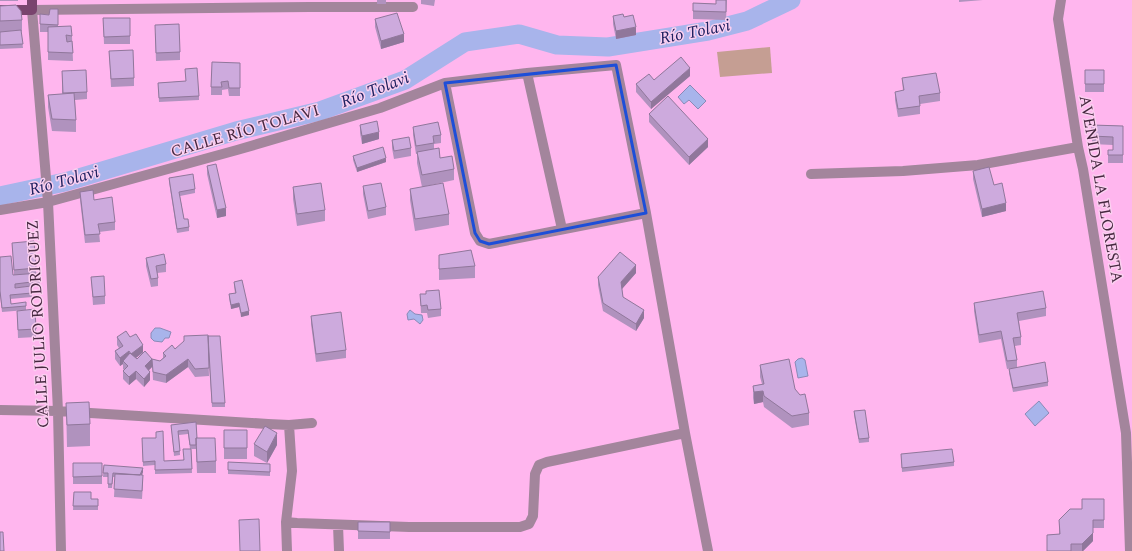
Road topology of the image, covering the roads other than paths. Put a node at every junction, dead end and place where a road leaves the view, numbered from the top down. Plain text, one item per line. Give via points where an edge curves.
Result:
1 (1061, 0) edge
2 (310, 3) edge
3 (32, 5) edge
4 (413, 7) dead end
5 (0, 10) edge
6 (527, 73) junction
7 (445, 83) junction
8 (1078, 147) junction
9 (811, 174) dead end
10 (48, 197) junction
11 (0, 210) edge
12 (646, 213) junction
13 (562, 229) junction
14 (0, 410) edge
15 (58, 411) junction
16 (312, 423) dead end
17 (289, 425) junction
18 (685, 433) junction
19 (1129, 433) edge
20 (286, 522) junction
21 (338, 525) junction
22 (61, 551) edge
23 (287, 551) edge
24 (339, 551) edge
25 (708, 551) edge
26 (1130, 551) edge

1 - 8 street, AVENIDA LA FLORESTA via 1058,19
2 - 3 street
2 - 4 street
3 - 5 main road
3 - 10 street, CALLE JULIO RODRIGUEZ
6 - 7 street, CALLE RÍO TOLAVI
6 - 12 street, CALLE RÍO TOLAVI via 616,65
6 - 13 street
7 - 10 street, CALLE RÍO TOLAVI via 380,108 238,150
7 - 13 street via 476,234 480,241 489,244
8 - 9 street via 978,165
8 - 19 street, AVENIDA LA FLORESTA
10 - 11 street, CALLE RÍO TOLAVI
10 - 15 street, CALLE JULIO RODRIGUEZ
12 - 13 street
12 - 18 street
14 - 15 street
15 - 17 street
15 - 22 street, CALLE JULIO RODRIGUEZ
16 - 17 street
17 - 20 street via 292,471
18 - 21 street via 539,465 535,474 533,516 529,524 520,527
18 - 25 street
19 - 26 street, AVENIDA LA FLORESTA
20 - 21 street
20 - 23 street
21 - 24 street

